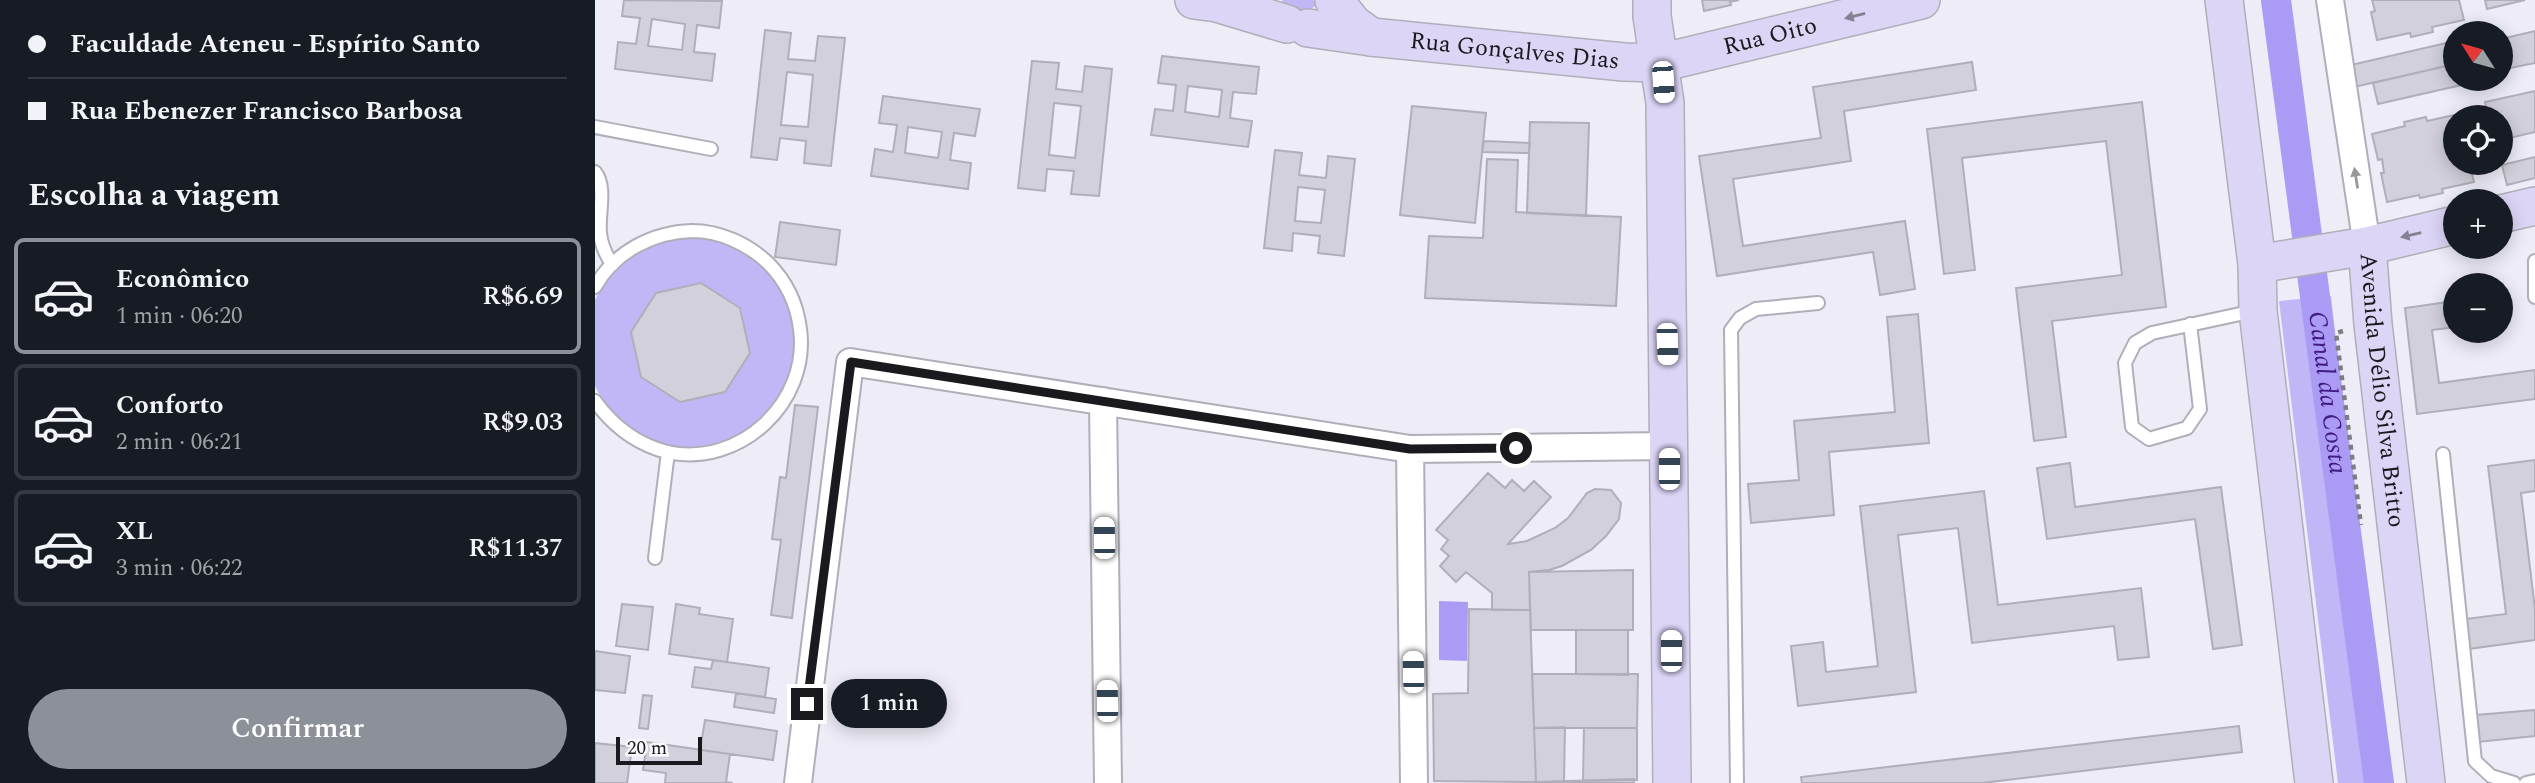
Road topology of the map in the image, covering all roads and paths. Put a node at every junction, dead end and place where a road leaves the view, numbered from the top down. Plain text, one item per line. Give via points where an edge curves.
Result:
1 (1333, 0) edge
2 (1652, 0) edge
3 (1921, 0) edge
4 (2224, 0) edge
5 (2330, 0) edge
6 (1218, 1) edge
7 (1289, 17) edge
8 (1371, 37) junction
9 (1660, 63) junction
10 (595, 127) edge
11 (711, 149) dead end
12 (595, 172) edge
13 (2535, 206) edge
14 (2513, 212) edge
15 (2443, 228) edge
16 (2350, 249) junction
17 (2272, 261) junction
18 (2535, 261) edge
19 (612, 265) junction
20 (595, 287) edge
21 (2535, 297) edge
22 (1818, 303) dead end
23 (2258, 311) junction
24 (2190, 324) junction
25 (595, 401) edge
26 (1103, 401) junction
27 (1669, 446) junction
28 (1410, 449) junction
29 (668, 452) junction
30 (2443, 454) dead end
31 (655, 558) dead end
32 (2506, 782) edge
33 (2535, 782) edge
34 (797, 783) edge
35 (1108, 783) edge
36 (1415, 783) edge
37 (1672, 783) edge
38 (1737, 783) edge
39 (2314, 783) edge
40 (2426, 783) edge
41 (2526, 783) edge

1 - 7 street via 1326,18 1318,24
1 - 8 street
2 - 9 street
3 -> 9 street, Rua Oito
4 - 17 street
16 -> 5 street, Avenida Délio Silva Britto
6 - 7 street, Rua Gonçalves Dias
7 - 8 street, Rua Gonçalves Dias
8 - 9 street, Rua Gonçalves Dias
9 - 27 street via 1665,103
10 - 11 lane
12 - 19 lane via 601,183 602,244
13 - 14 street
15 -> 16 street
16 - 17 street
16 - 40 street, Avenida Délio Silva Britto via 2372,324
17 - 23 street
18 - 21 lane
19 - 20 lane
19 - 29 lane via 626,252 659,236 713,233 762,257 794,302 801,337 799,365 791,391 769,421 722,449
22 - 38 lane via 1756,309 1731,330
23 - 24 lane
23 - 39 street
24 - 24 lane via 2151,333 2135,343 2125,363 2132,427 2149,439 2187,428 2200,410
25 - 29 lane via 633,439
26 - 28 street
26 - 34 street via 851,362
26 - 35 street
27 - 28 street
27 - 37 street
28 - 36 street
29 - 31 lane
30 - 32 lane via 2473,751 2482,769
33 - 41 lane

